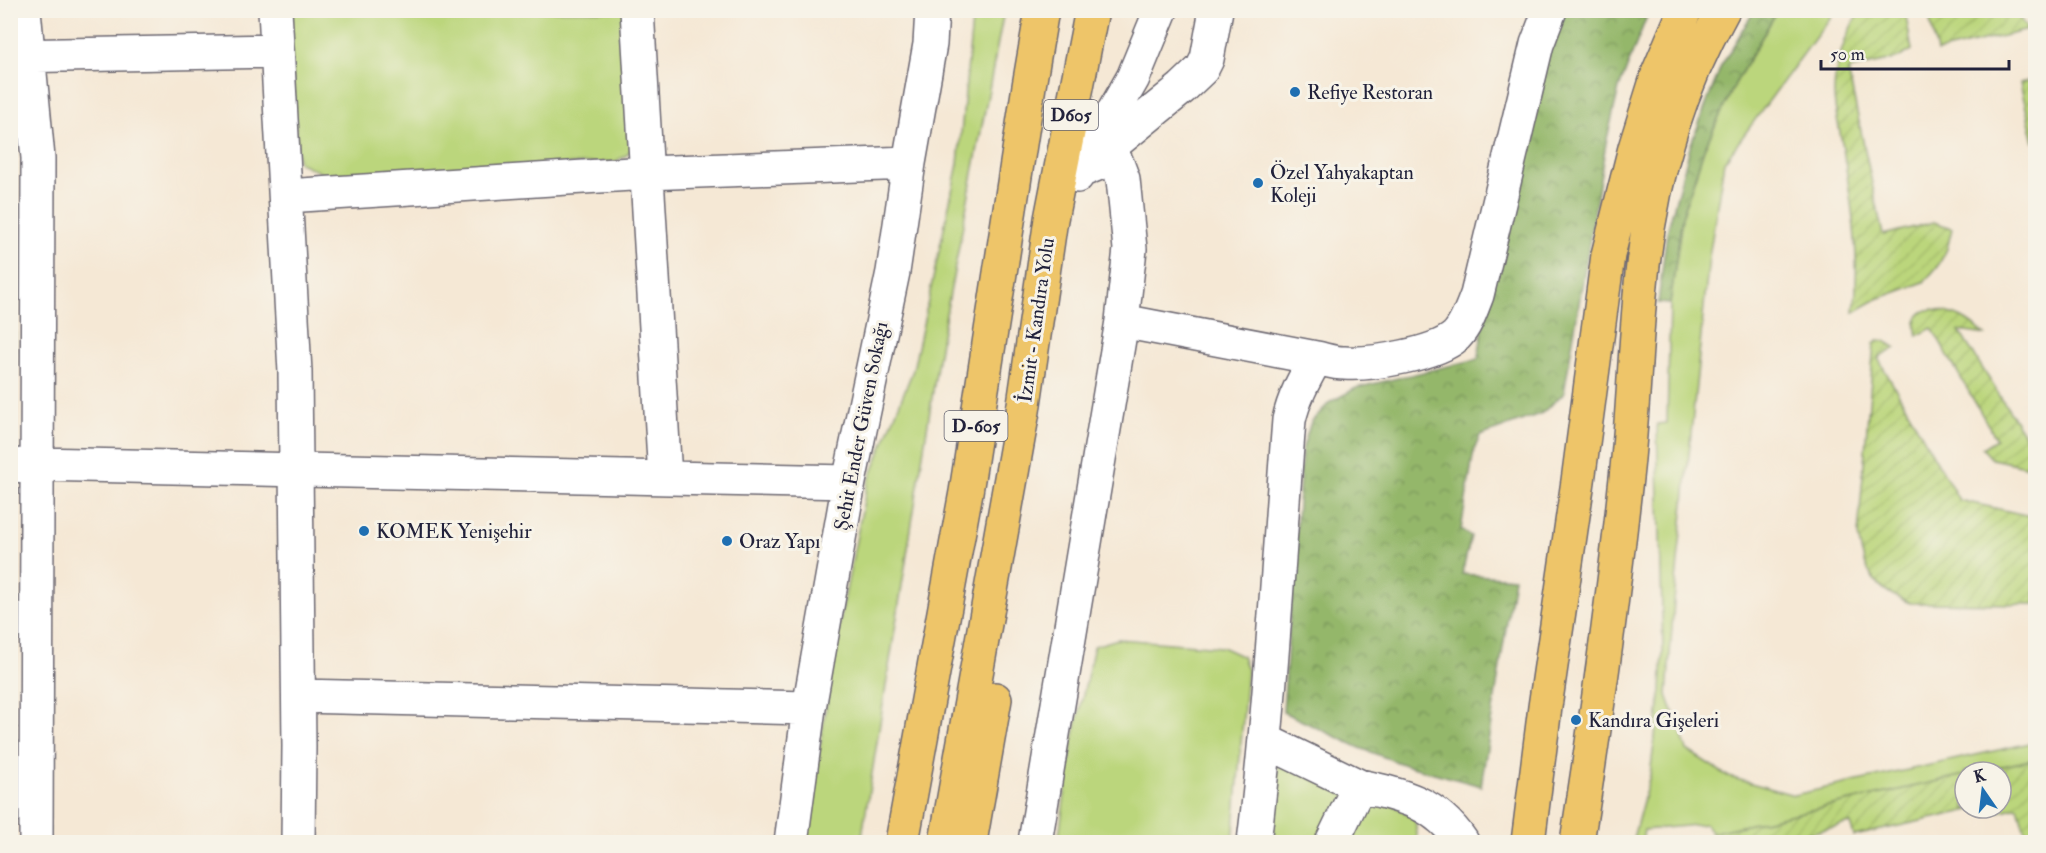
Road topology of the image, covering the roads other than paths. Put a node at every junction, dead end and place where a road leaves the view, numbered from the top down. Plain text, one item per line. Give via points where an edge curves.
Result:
1 (24, 10) edge
2 (275, 10) edge
3 (637, 10) edge
4 (932, 10) edge
5 (1042, 10) edge
6 (1092, 10) edge
7 (1161, 10) edge
8 (1216, 10) edge
9 (1550, 10) edge
10 (1684, 10) edge
11 (1723, 10) edge
12 (277, 51) junction
13 (19, 56) edge
14 (909, 163) junction
15 (1080, 171) junction
16 (647, 173) junction
17 (286, 196) junction
18 (1051, 219) junction
19 (1122, 321) junction
20 (1316, 358) junction
21 (1023, 411) junction
22 (24, 465) edge
23 (296, 471) junction
24 (665, 477) junction
25 (849, 482) junction
26 (299, 696) junction
27 (809, 708) junction
28 (1266, 741) junction
29 (1359, 786) junction
30 (902, 842) edge
31 (36, 843) edge
32 (298, 843) edge
33 (791, 843) edge
34 (946, 843) edge
35 (970, 843) edge
36 (1035, 843) edge
37 (1254, 843) edge
38 (1332, 843) edge
39 (1462, 843) edge
40 (1528, 843) edge
41 (1577, 843) edge

1 - 13 street
2 - 12 street
3 - 16 street
4 - 14 street, Şehit Ender Güven Sokağı via 930,44
5 - 30 highway, D-605 via 966,492
6 - 18 highway, İzmit - Kandıra Yolu / D605
7 - 15 street via 1133,78
8 - 15 street via 1207,59 1196,75
9 - 20 street via 1537,44 1477,295 1460,330 1433,348 1391,359 1346,363
10 - 40 highway via 1659,71 1635,148 1608,255
11 - 41 highway via 1702,50 1674,123 1659,171 1650,222 1643,264 1627,476 1597,719
12 - 13 street
12 - 17 street
13 - 22 street via 38,158
14 - 16 street
14 - 25 street, Şehit Ender Güven Sokağı via 893,272
15 - 18 street
15 - 19 street via 1107,160 1118,163 1121,170 1130,249
16 - 17 street
16 - 24 street
17 - 23 street
18 - 21 highway, İzmit - Kandıra Yolu / D-605
19 - 20 street
19 - 36 street
20 - 28 street via 1289,420
21 - 34 highway, İzmit - Kandıra Yolu
21 - 35 highway via 1017,570
22 - 23 street
22 - 31 street
23 - 24 street
23 - 26 street
24 - 25 street
25 - 27 street, Şehit Ender Güven Sokağı
26 - 27 street
26 - 32 street
27 - 33 street, Şehit Ender Güven Sokağı
28 - 29 street
28 - 37 street
29 - 38 street
29 - 39 street via 1430,808 1452,827

